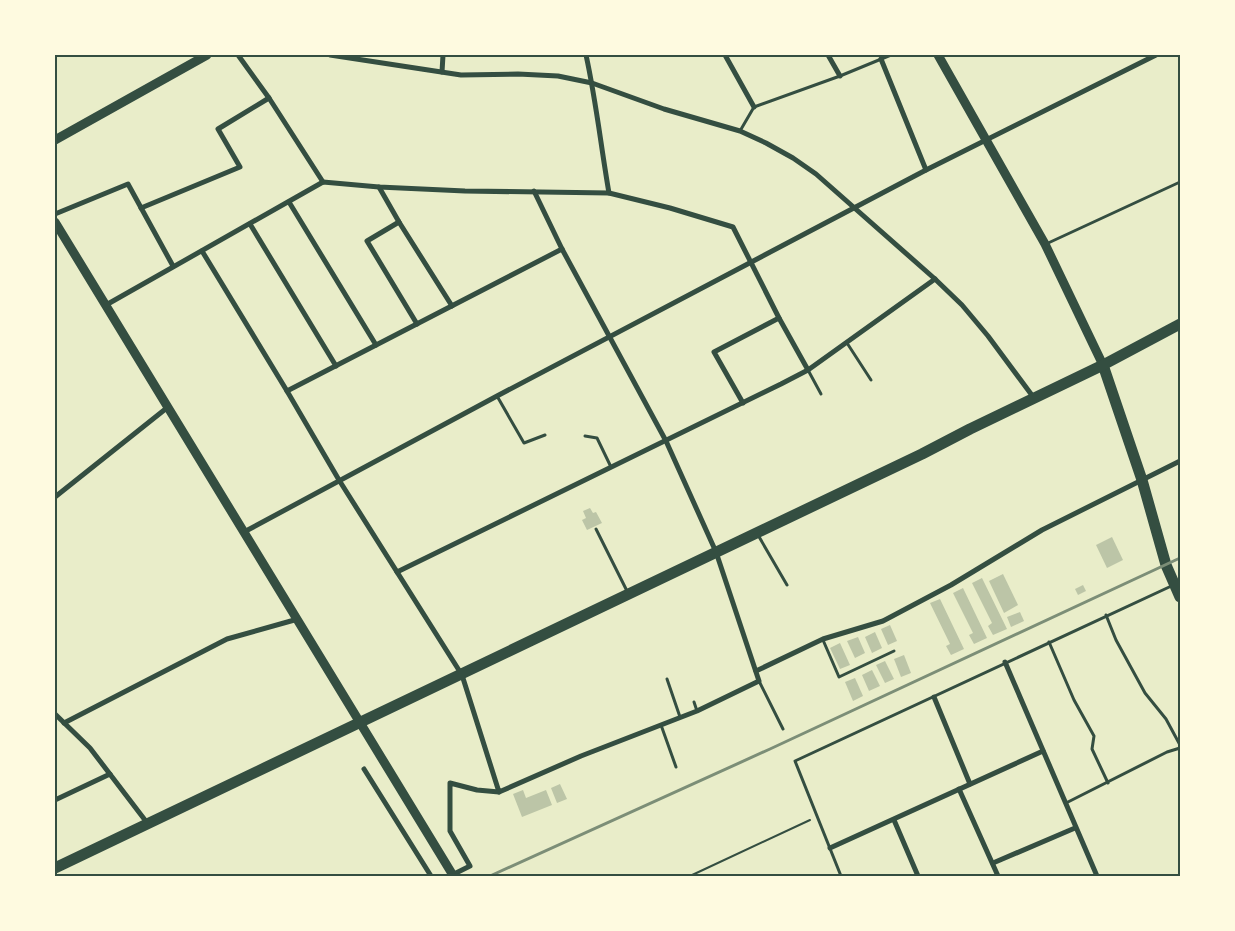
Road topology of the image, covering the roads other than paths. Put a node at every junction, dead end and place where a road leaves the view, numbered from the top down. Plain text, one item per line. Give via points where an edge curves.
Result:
1 (207, 55) edge
2 (238, 55) edge
3 (330, 55) edge
4 (443, 55) edge
5 (586, 55) edge
6 (725, 55) edge
7 (828, 55) edge
8 (891, 55) edge
9 (938, 55) edge
10 (1156, 55) edge
11 (880, 59) junction
12 (442, 72) junction
13 (840, 76) junction
14 (592, 84) junction
15 (270, 98) junction
16 (754, 107) junction
17 (740, 131) junction
18 (55, 140) edge
19 (986, 140) junction
20 (926, 170) junction
21 (323, 182) junction
22 (1180, 182) edge
23 (379, 187) junction
24 (534, 191) junction
25 (609, 193) junction
26 (290, 202) junction
27 (141, 208) junction
28 (854, 208) junction
29 (55, 214) edge
30 (55, 222) edge
31 (398, 222) junction
32 (250, 224) junction
33 (1045, 244) junction
34 (562, 249) junction
35 (202, 251) junction
36 (751, 262) junction
37 (173, 266) junction
38 (935, 279) junction
39 (106, 305) junction
40 (452, 306) junction
41 (779, 318) junction
42 (417, 324) junction
43 (1180, 324) edge
44 (611, 337) junction
45 (846, 342) junction
46 (376, 345) junction
47 (1103, 365) junction
48 (336, 366) junction
49 (808, 370) junction
50 (871, 380) dead end
51 (287, 391) junction
52 (821, 394) dead end
53 (498, 396) junction
54 (1034, 399) junction
55 (743, 403) junction
56 (168, 407) junction
57 (545, 435) dead end
58 (585, 436) dead end
59 (666, 441) junction
60 (1180, 461) edge
61 (612, 467) junction
62 (338, 480) junction
63 (1142, 480) junction
64 (55, 497) edge
65 (596, 529) dead end
66 (244, 532) junction
67 (757, 532) junction
68 (716, 552) junction
69 (397, 572) junction
70 (1177, 583) edge
71 (787, 585) dead end
72 (628, 594) junction
73 (1180, 597) edge
74 (1106, 615) junction
75 (298, 619) junction
76 (823, 639) junction
77 (1049, 642) junction
78 (894, 651) dead end
79 (1005, 662) junction
80 (756, 671) junction
81 (462, 675) junction
82 (667, 679) dead end
83 (759, 681) junction
84 (934, 697) junction
85 (694, 702) dead end
86 (697, 711) junction
87 (55, 714) edge
88 (680, 717) junction
89 (64, 723) junction
90 (360, 724) junction
91 (660, 724) junction
92 (784, 729) dead end
93 (1180, 746) edge
94 (1043, 751) junction
95 (676, 767) dead end
96 (364, 769) dead end
97 (110, 774) junction
98 (1108, 783) junction
99 (970, 784) junction
100 (960, 789) junction
101 (499, 792) junction
102 (55, 800) edge
103 (1065, 803) junction
104 (894, 820) junction
105 (148, 824) junction
106 (1076, 828) junction
107 (830, 848) junction
108 (993, 863) junction
109 (56, 867) edge
110 (450, 874) edge
111 (431, 876) edge
112 (841, 876) edge
113 (918, 876) edge
114 (998, 876) edge
115 (1097, 876) edge

1 - 18 street
2 - 15 street
3 - 12 street
4 - 12 street
5 - 14 street
6 - 16 street
7 - 13 street
8 - 11 lane
9 - 19 street
10 - 19 street
11 - 13 lane
11 - 20 street
12 - 14 street via 558,76
13 - 16 lane
14 - 17 street
14 - 25 street
15 - 21 street
15 - 27 street via 218,129 240,167
16 - 17 lane
17 - 28 street via 793,158
19 - 20 street
19 - 33 street
20 - 28 street
21 - 23 street
21 - 26 street
22 - 33 lane
23 - 24 street
23 - 31 street
24 - 25 street
24 - 34 street
25 - 36 street via 733,227
26 - 32 street
26 - 46 street
27 - 29 street via 128,184
27 - 37 street
28 - 36 street
28 - 38 street
30 - 39 street
31 - 40 street
31 - 42 street via 366,240
32 - 35 street
32 - 48 street
33 - 47 street
34 - 40 street
34 - 44 street
35 - 37 street
35 - 51 street
36 - 41 street
36 - 44 street
37 - 39 street
38 - 45 street
38 - 54 street via 988,336
39 - 56 street
40 - 42 street
41 - 49 street
41 - 55 street via 714,352
42 - 46 street
43 - 47 main road
44 - 53 street
44 - 59 street
45 - 49 street
45 - 50 lane
46 - 48 street
47 - 54 main road
47 - 63 main road
48 - 51 street
49 - 52 lane
49 - 55 street
51 - 62 street
53 - 57 lane via 524,443
53 - 62 street
54 - 67 main road
55 - 59 street
56 - 64 street
56 - 66 street
58 - 61 lane via 597,438
59 - 61 street
59 - 68 street
60 - 63 street
61 - 69 street
62 - 66 street
62 - 69 street
63 - 70 main road via 1166,565
63 - 76 street via 1042,530 951,585 882,621
65 - 72 lane
66 - 75 street
67 - 68 main road
67 - 71 lane
68 - 72 main road
68 - 80 street
69 - 81 street
70 - 73 main road
70 - 74 lane
72 - 81 main road
74 - 77 lane
74 - 93 lane via 1145,693 1166,719
75 - 89 street via 227,639
75 - 90 street
76 - 78 lane via 839,677
76 - 80 street
77 - 79 lane
77 - 98 lane via 1094,736 1092,749
79 - 84 lane
79 - 94 street
80 - 83 street
81 - 90 main road
81 - 101 street
82 - 88 lane
83 - 86 street
83 - 92 lane
84 - 99 street
84 - 107 lane via 795,761
85 - 86 lane
86 - 88 street
87 - 89 street
88 - 91 street
89 - 97 street via 90,748
90 - 105 main road
90 - 110 street
91 - 95 lane
91 - 101 street
93 - 98 lane
94 - 99 street
94 - 103 street
96 - 111 street
97 - 102 street
97 - 105 street
98 - 103 lane
99 - 100 street
100 - 104 street
100 - 108 street
101 - 110 street via 450,783 450,831 470,866
103 - 106 street
104 - 107 street
104 - 113 street
105 - 109 main road
106 - 108 street
106 - 115 street
107 - 112 lane
108 - 114 street

